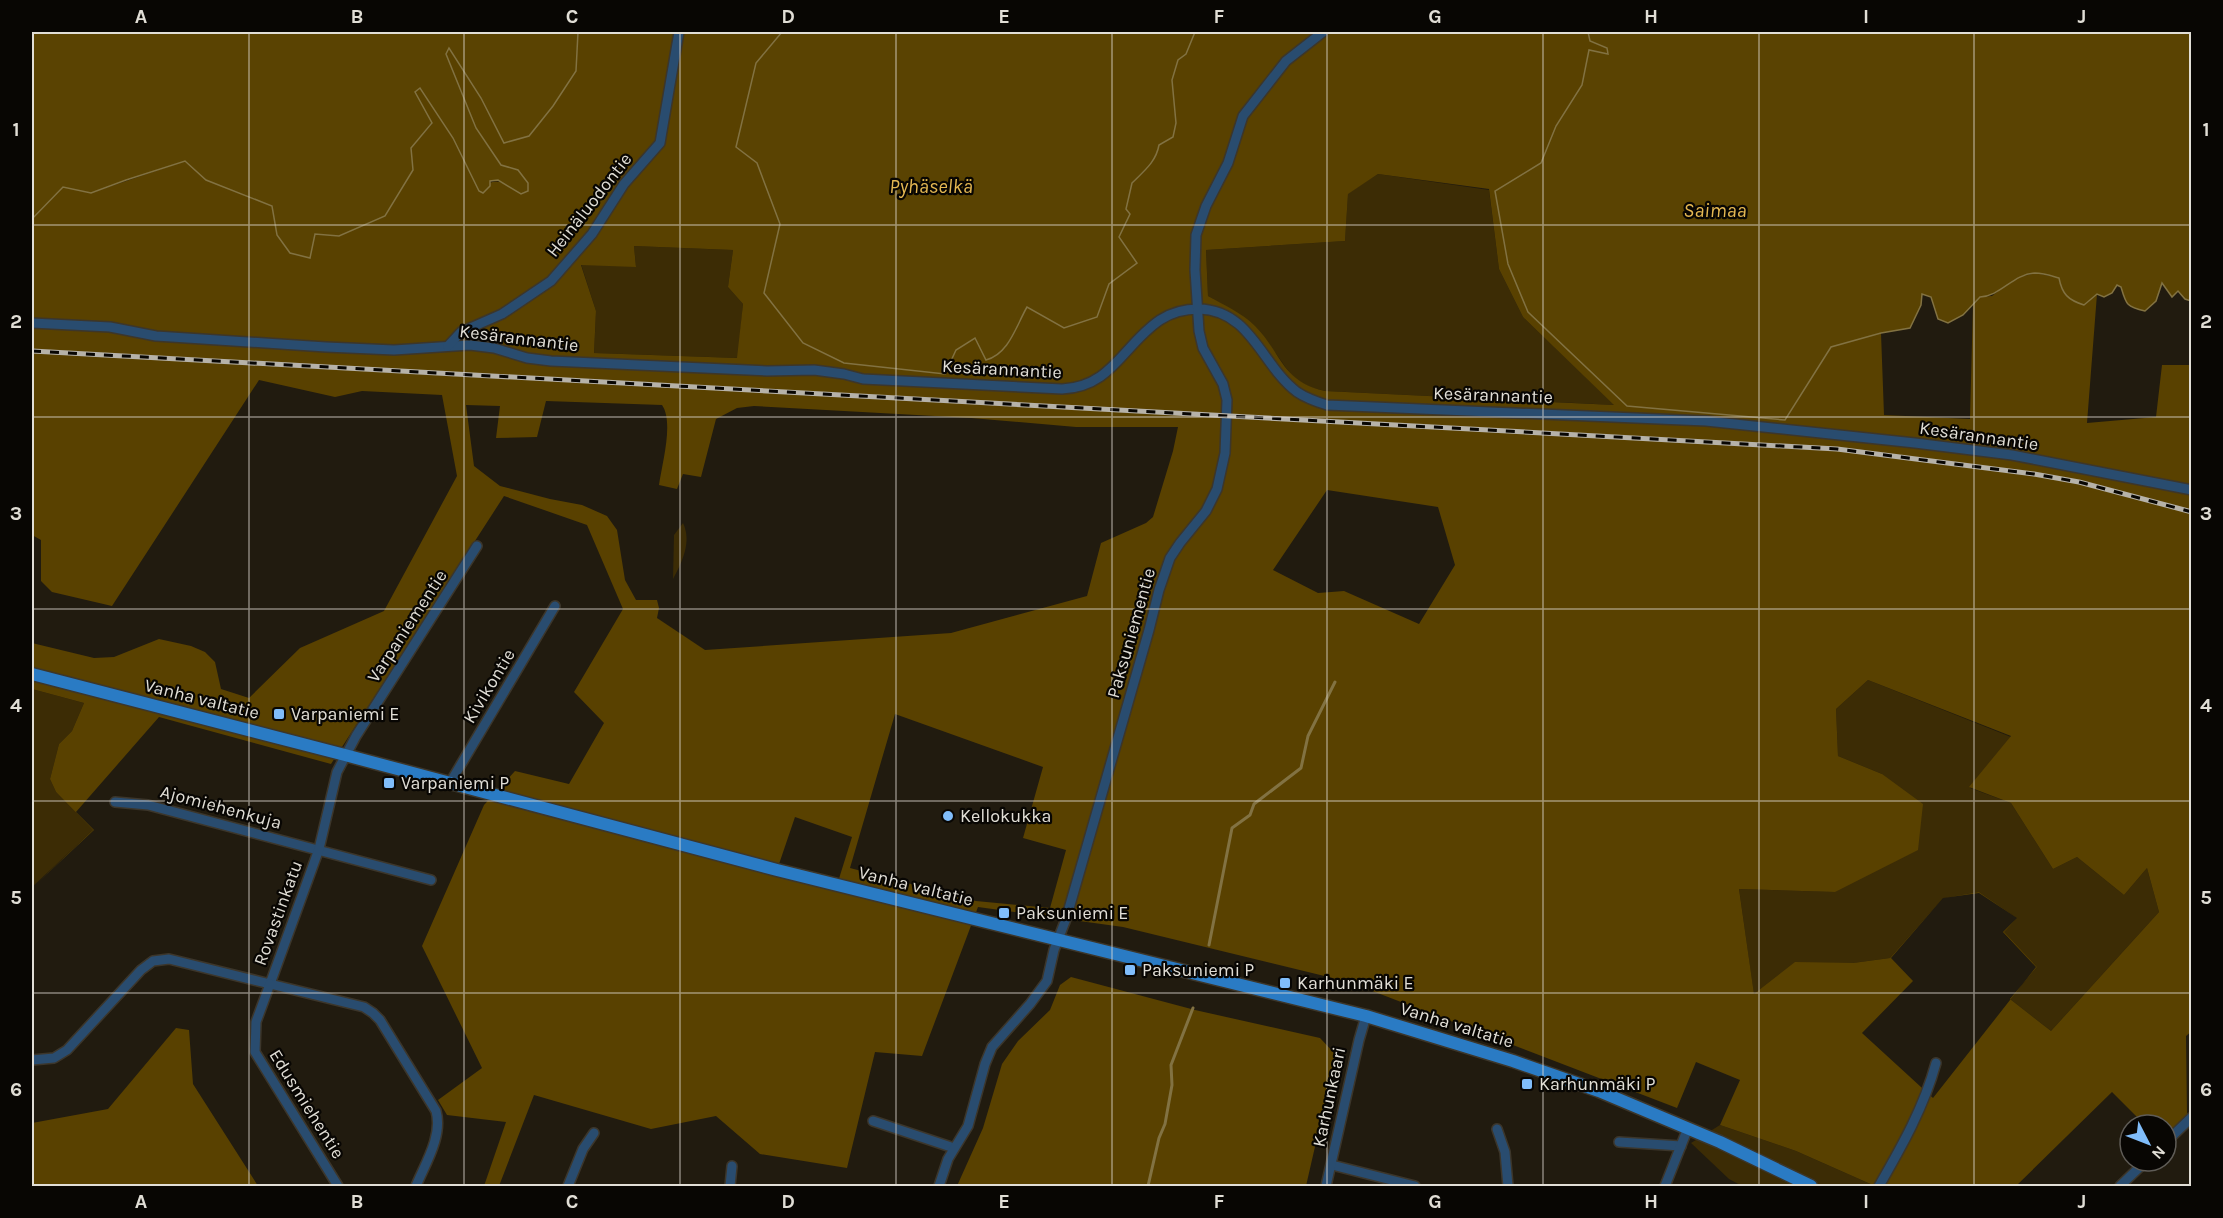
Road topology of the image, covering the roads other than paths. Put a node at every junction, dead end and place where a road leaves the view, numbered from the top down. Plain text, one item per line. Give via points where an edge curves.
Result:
1 (679, 32) edge
2 (1323, 32) edge
3 (1197, 309) junction
4 (32, 322) edge
5 (448, 346) junction
6 (2192, 490) edge
7 (477, 546) dead end
8 (555, 606) dead end
9 (32, 674) edge
10 (345, 755) junction
11 (450, 783) junction
12 (115, 802) dead end
13 (319, 849) junction
14 (431, 880) dead end
15 (1059, 939) junction
16 (270, 984) junction
17 (1366, 1016) junction
18 (32, 1060) edge
19 (1936, 1062) dead end
20 (2192, 1117) edge
21 (873, 1121) dead end
22 (1688, 1128) junction
23 (1497, 1129) dead end
24 (2178, 1130) edge
25 (594, 1132) dead end
26 (1619, 1142) dead end
27 (1681, 1146) junction
28 (954, 1148) junction
29 (1332, 1165) junction
30 (732, 1166) dead end
31 (2134, 1173) edge
32 (338, 1186) edge
33 (416, 1186) edge
34 (568, 1186) edge
35 (730, 1186) edge
36 (939, 1186) edge
37 (1326, 1186) edge
38 (1415, 1186) edge
39 (1508, 1186) edge
40 (1665, 1186) edge
41 (1811, 1186) edge
42 (1879, 1186) edge
43 (2120, 1186) edge

1 - 5 street, Heinäluodontie via 660,143 624,184 592,234 551,281 502,314 461,332
2 - 3 street, Paksuniementie via 1286,61 1243,116 1228,164 1196,235
3 - 5 street, Kesärannantie via 1170,314 1158,321 1105,374 1077,389 863,379 814,370 551,361 494,348
3 - 6 street, Kesärannantie via 1214,310 1240,324 1297,392 1327,405 1729,423 2012,455
3 - 15 street, Paksuniementie via 1203,348 1227,399 1222,470 1206,511 1175,551 1159,590
4 - 5 street, Kesärannantie via 110,327 156,336 326,347 394,350
7 - 10 street, Varpaniementie
8 - 11 street, Kivikontie
9 - 10 main road, Vanha valtatie
10 - 11 main road, Vanha valtatie
10 - 13 street, Rovastinkatu via 337,772
11 - 15 main road, Vanha valtatie via 777,870
12 - 13 street, Ajomiehenkuja via 148,805
13 - 14 street, Ajomiehenkuja
13 - 16 street, Rovastinkatu
15 - 17 main road, Vanha valtatie
15 - 28 street, Paksuniementie via 1047,981 992,1047 968,1126
16 - 18 street, Rovastinkatu via 169,959 153,962 67,1050 54,1058
16 - 32 street, Edusmiehentie via 256,1022 255,1052
16 - 33 street via 363,1007 380,1020 438,1119 436,1135
17 - 22 main road, Vanha valtatie via 1513,1061
17 - 29 street, Karhunkaari
19 - 42 street via 1915,1120
20 - 24 street
21 - 28 street
22 - 27 street
22 - 41 main road, Vanha valtatie
23 - 39 street via 1505,1152
25 - 34 street
26 - 27 street
27 - 40 street
28 - 36 street, Paksuniementie
29 - 37 street, Karhunkaari
29 - 38 street
30 - 35 street
31 - 43 street

